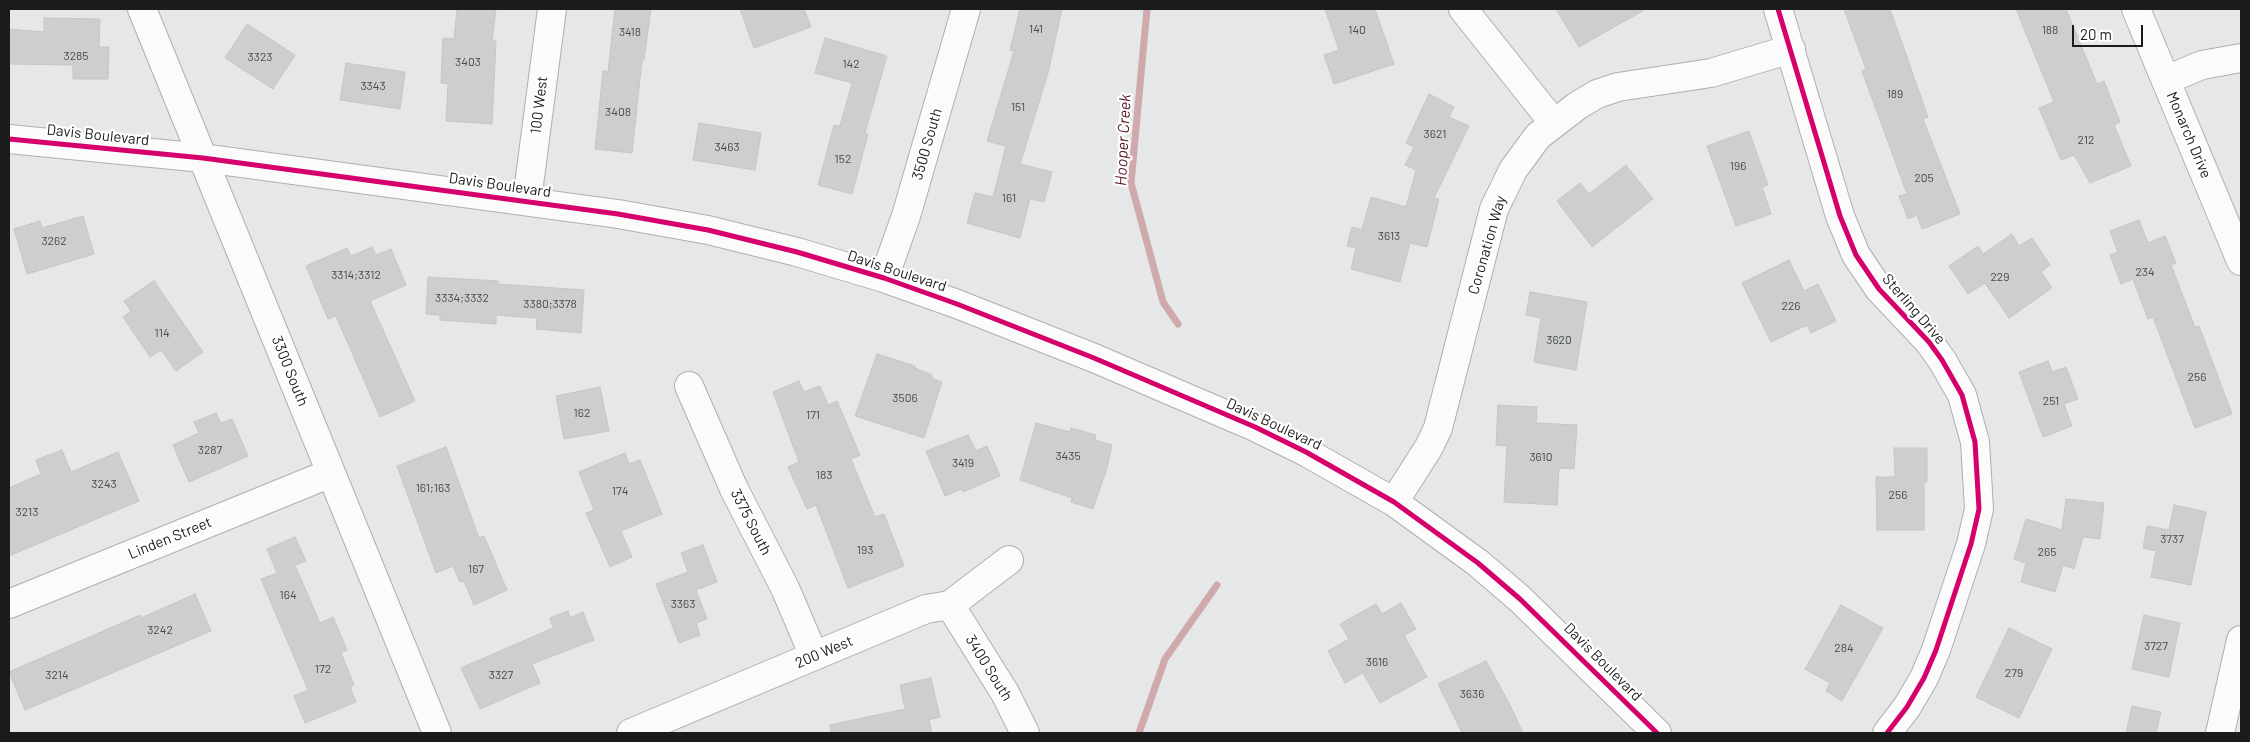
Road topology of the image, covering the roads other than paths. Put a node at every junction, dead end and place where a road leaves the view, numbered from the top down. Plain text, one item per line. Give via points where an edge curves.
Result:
1 (142, 9) edge
2 (552, 9) edge
3 (966, 9) edge
4 (1463, 9) edge
5 (1778, 9) edge
6 (2136, 9) edge
7 (1791, 49) junction
8 (2241, 58) edge
9 (2166, 80) junction
10 (1554, 122) junction
11 (9, 139) edge
12 (203, 158) junction
13 (527, 200) junction
14 (2241, 261) edge
15 (884, 278) junction
16 (689, 386) dead end
17 (331, 473) junction
18 (1394, 502) junction
19 (1009, 560) dead end
20 (9, 604) edge
21 (950, 605) junction
22 (2241, 640) edge
23 (814, 656) junction
24 (437, 733) edge
25 (631, 733) edge
26 (1025, 733) edge
27 (1657, 733) edge
28 (1887, 733) edge
29 (2220, 733) edge

1 - 12 street, 3300 South
2 - 13 street, 100 West
3 - 15 street, 3500 South via 906,216
4 - 10 street
5 - 7 street, Sterling Drive
6 - 9 street, Monarch Drive
7 - 10 street, Coronation Way via 1711,73 1618,87 1597,94
7 - 28 street, Sterling Drive via 1840,216 1856,255 1879,289 1942,360 1962,395 1975,442 1979,509 1971,544 1936,650 1907,707
8 - 9 street via 2202,65
9 - 14 street, Monarch Drive
10 - 18 street, Coronation Way via 1524,152 1494,209 1438,428
11 - 12 street, Davis Boulevard
12 - 13 street, Davis Boulevard
12 - 17 street, 3300 South
13 - 15 street, Davis Boulevard via 708,230
15 - 18 street, Davis Boulevard via 1094,358 1246,424 1306,452
16 - 23 street, 3375 South
17 - 20 street, Linden Street
17 - 24 street, 3300 South
18 - 27 street, Davis Boulevard via 1520,599
19 - 21 street, 200 West
21 - 23 street, 200 West via 926,610
21 - 26 street, 3400 South via 1005,693
22 - 29 street
23 - 25 street, 200 West

